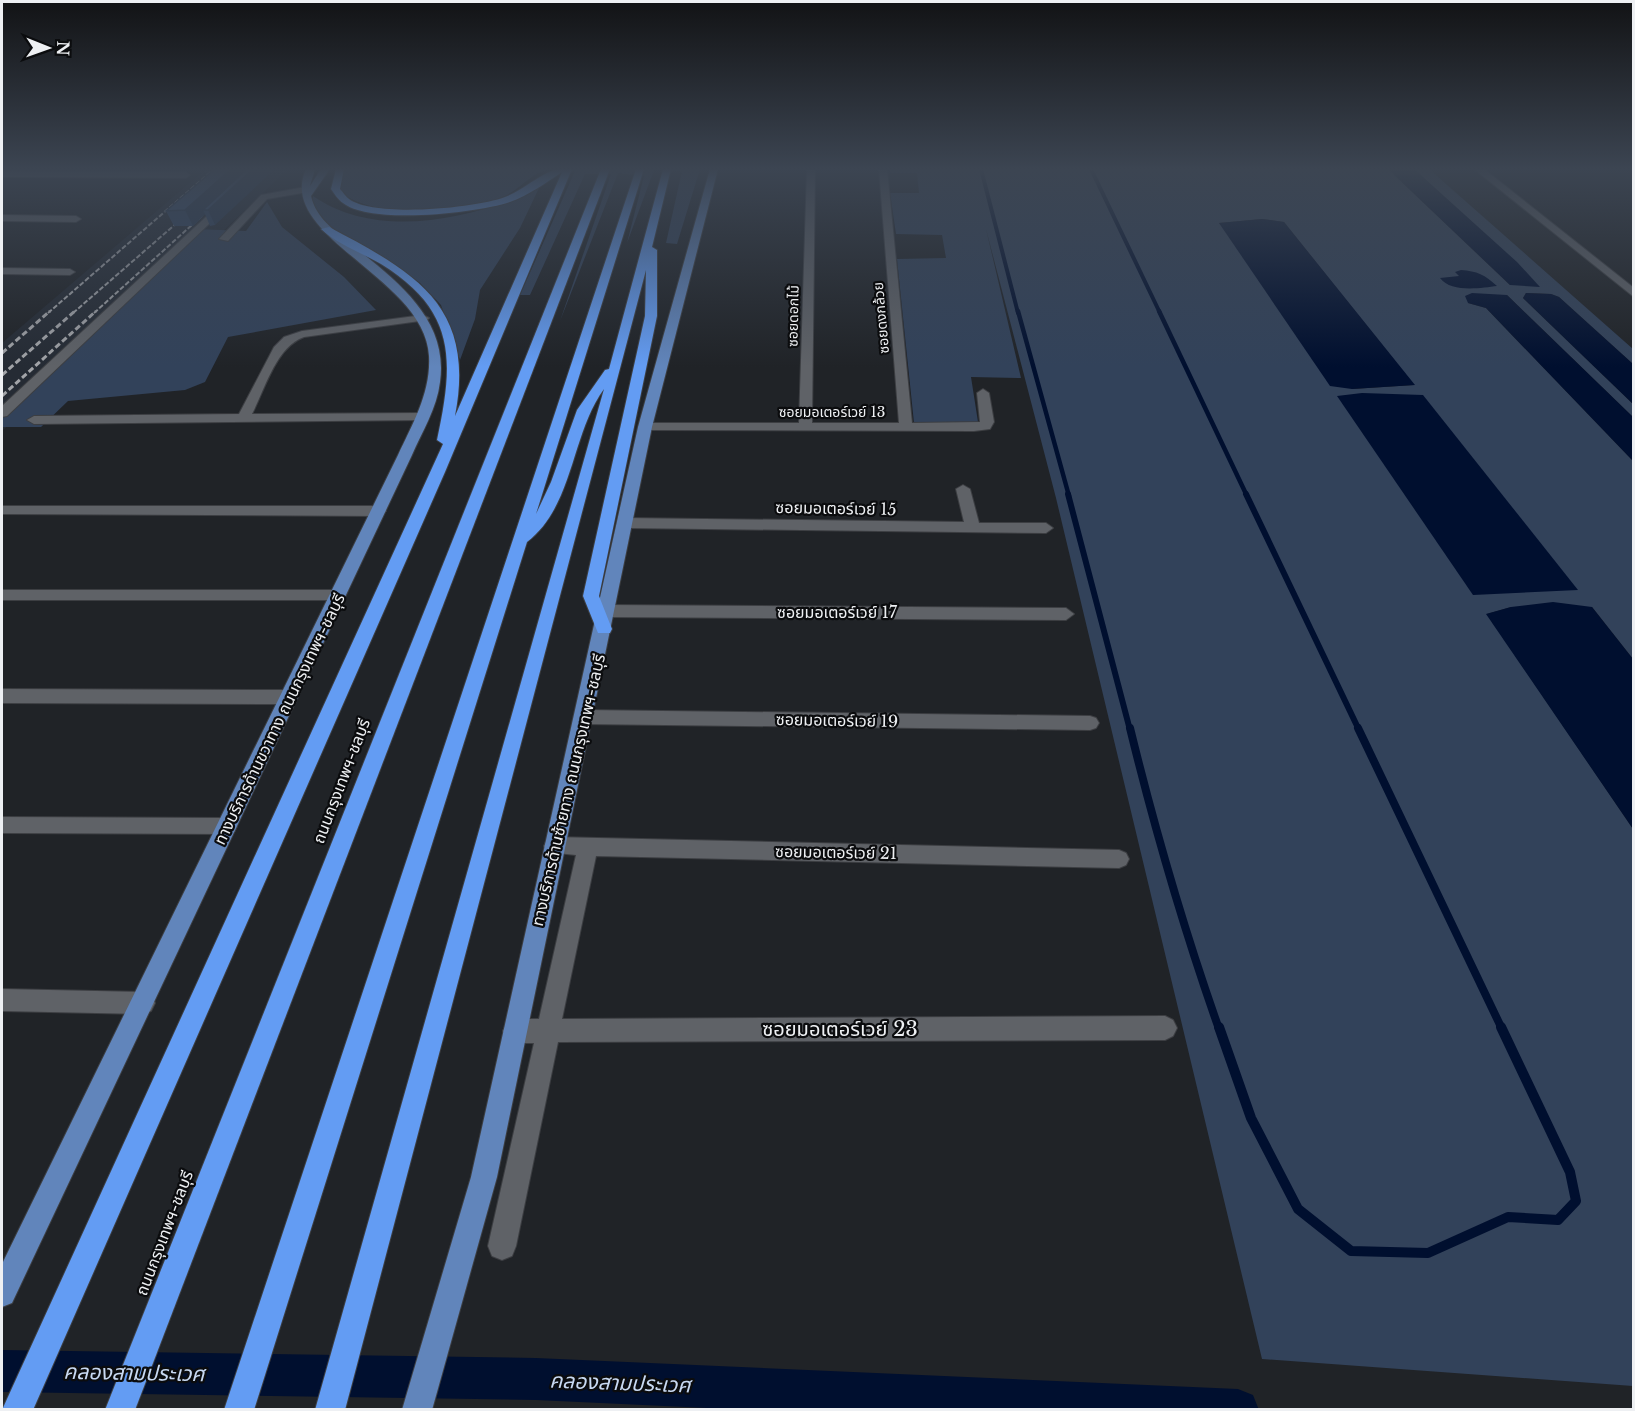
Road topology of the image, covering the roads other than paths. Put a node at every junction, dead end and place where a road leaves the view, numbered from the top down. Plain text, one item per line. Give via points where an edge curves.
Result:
1 (192, 235) edge
2 (228, 235) edge
3 (333, 235) edge
4 (337, 235) edge
5 (540, 235) edge
6 (580, 235) edge
7 (619, 235) edge
8 (649, 235) edge
9 (652, 235) edge
10 (696, 235) edge
11 (809, 235) edge
12 (889, 235) edge
13 (1560, 235) edge
14 (224, 239) dead end
15 (2, 271) edge
16 (54, 272) junction
17 (70, 272) dead end
18 (36, 286) dead end
19 (1634, 294) edge
20 (423, 318) junction
21 (618, 360) junction
22 (983, 393) dead end
23 (2, 413) edge
24 (422, 417) junction
25 (243, 419) junction
26 (34, 420) dead end
27 (645, 427) junction
28 (805, 427) junction
29 (906, 427) junction
30 (438, 472) junction
31 (963, 489) dead end
32 (2, 510) edge
33 (379, 511) junction
34 (626, 523) junction
35 (973, 528) junction
36 (1046, 528) dead end
37 (519, 541) junction
38 (2, 595) edge
39 (338, 595) junction
40 (608, 611) junction
41 (1066, 614) dead end
42 (604, 629) junction
43 (2, 696) edge
44 (289, 697) junction
45 (583, 717) junction
46 (1090, 723) dead end
47 (2, 825) edge
48 (227, 826) junction
49 (554, 846) junction
50 (588, 846) junction
51 (1119, 859) dead end
52 (2, 1000) edge
53 (143, 1003) junction
54 (1165, 1028) dead end
55 (549, 1030) junction
56 (515, 1031) junction
57 (502, 1246) dead end
58 (2, 1293) edge
59 (17, 1410) edge
60 (120, 1410) edge
61 (238, 1410) edge
62 (330, 1410) edge
63 (417, 1410) edge

1 - 23 street
2 - 14 street
3 - 20 main road, ทางบริการด้านขวาทาง ถนนกรุงเทพฯ-ชลบุรี via 406,296
4 - 30 highway via 385,261 423,291 440,313 451,337 454,377
5 - 30 highway
6 - 60 highway, ถนนกรุงเทพฯ-ชลบุรี
7 - 37 highway
8 - 21 highway
9 - 42 highway via 651,316 591,596
10 - 27 main road, ทางบริการด้านซ้ายทาง ถนนกรุงเทพฯ-ชลบุรี
11 - 28 street, ซอยดอกไม้
12 - 29 street, ซอยดงกล้วย
13 - 19 street
15 - 16 street
16 - 17 street
16 - 18 street
20 - 24 main road, ทางบริการด้านขวาทาง ถนนกรุงเทพฯ-ชลบุรี via 435,360 434,380
20 - 25 street via 288,339 278,350
21 - 37 highway via 582,413 546,510 532,531
21 - 62 highway
22 - 29 street, ซอยมอเตอร์เวย์ 13 via 985,426
24 - 25 street
24 - 33 main road, ทางบริการด้านขวาทาง ถนนกรุงเทพฯ-ชลบุรี
25 - 26 street
27 - 28 street, ซอยมอเตอร์เวย์ 13
27 - 34 main road, ทางบริการด้านซ้ายทาง ถนนกรุงเทพฯ-ชลบุรี
28 - 29 street, ซอยมอเตอร์เวย์ 13
30 - 59 highway
31 - 35 street
32 - 33 street
33 - 39 main road, ทางบริการด้านขวาทาง ถนนกรุงเทพฯ-ชลบุรี
34 - 35 street, ซอยมอเตอร์เวย์ 15
34 - 40 main road, ทางบริการด้านซ้ายทาง ถนนกรุงเทพฯ-ชลบุรี
35 - 36 street, ซอยมอเตอร์เวย์ 15
37 - 61 highway
38 - 39 street
39 - 44 main road, ทางบริการด้านขวาทาง ถนนกรุงเทพฯ-ชลบุรี
40 - 41 street, ซอยมอเตอร์เวย์ 17
40 - 42 main road, ทางบริการด้านซ้ายทาง ถนนกรุงเทพฯ-ชลบุรี
42 - 45 main road, ทางบริการด้านซ้ายทาง ถนนกรุงเทพฯ-ชลบุรี
43 - 44 street
44 - 48 main road, ทางบริการด้านขวาทาง ถนนกรุงเทพฯ-ชลบุรี
45 - 46 street, ซอยมอเตอร์เวย์ 19
45 - 49 main road, ทางบริการด้านซ้ายทาง ถนนกรุงเทพฯ-ชลบุรี
47 - 48 street
48 - 53 main road, ทางบริการด้านขวาทาง ถนนกรุงเทพฯ-ชลบุรี
49 - 50 street, ซอยมอเตอร์เวย์ 21
49 - 56 main road, ทางบริการด้านซ้ายทาง ถนนกรุงเทพฯ-ชลบุรี
50 - 51 street, ซอยมอเตอร์เวย์ 21
50 - 55 street
52 - 53 street
53 - 58 main road, ทางบริการด้านขวาทาง ถนนกรุงเทพฯ-ชลบุรี
54 - 55 street, ซอยมอเตอร์เวย์ 23
55 - 56 street, ซอยมอเตอร์เวย์ 23
55 - 57 street
56 - 63 main road, ทางบริการด้านซ้ายทาง ถนนกรุงเทพฯ-ชลบุรี via 484,1177

